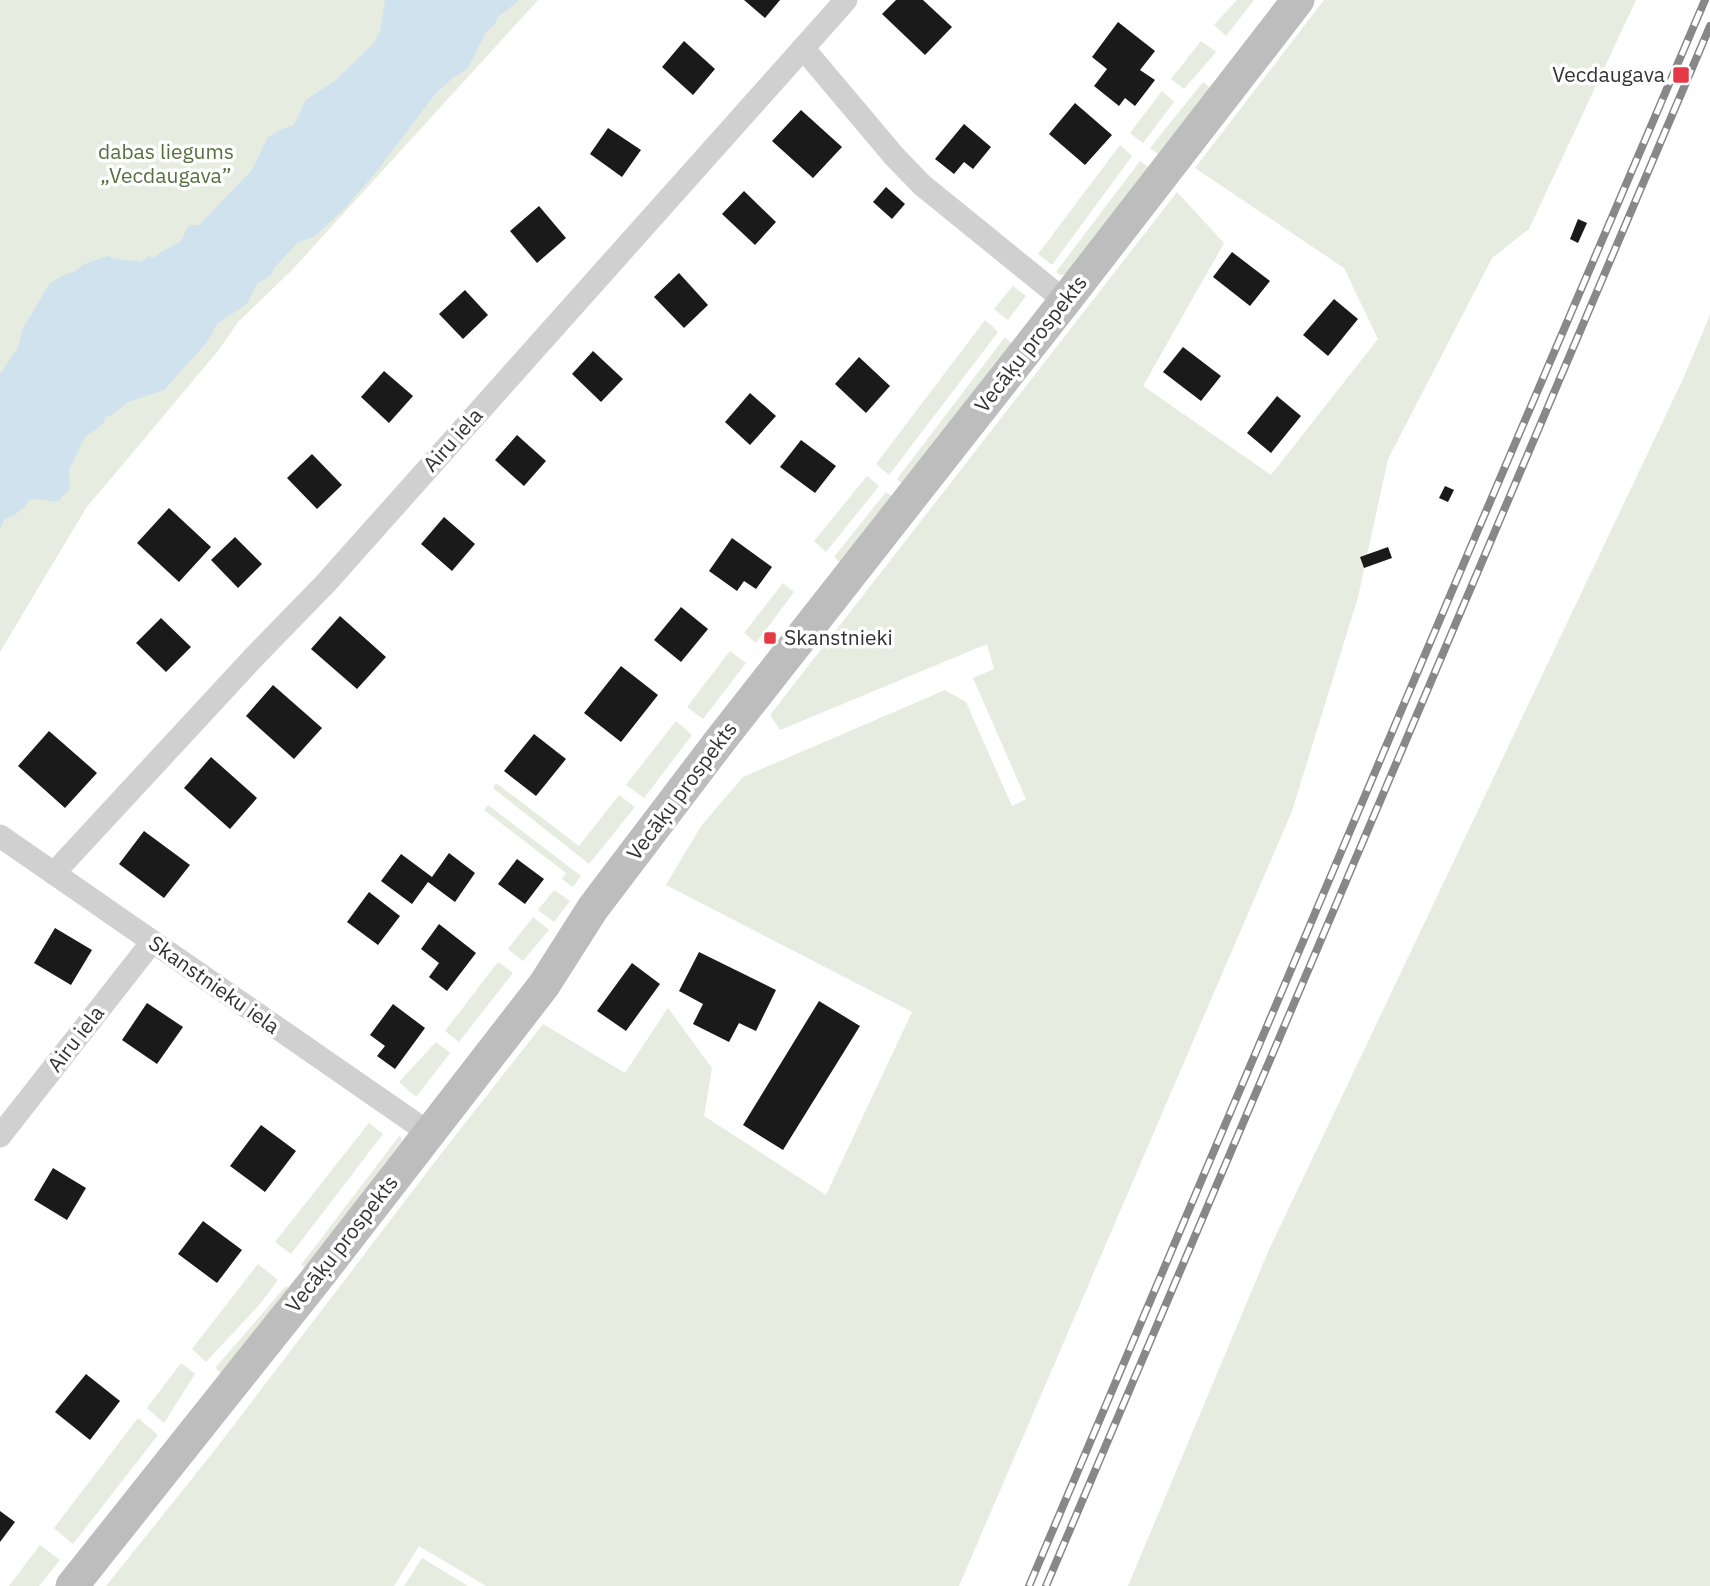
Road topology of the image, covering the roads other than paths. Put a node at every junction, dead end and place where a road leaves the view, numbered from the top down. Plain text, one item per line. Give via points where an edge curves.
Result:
1 (846, 0) edge
2 (1298, 0) edge
3 (803, 48) junction
4 (1065, 301) junction
5 (0, 836) edge
6 (54, 873) junction
7 (152, 942) junction
8 (429, 1133) junction
9 (0, 1136) edge
10 (72, 1586) edge

1 - 3 street, Airu iela
2 - 4 main road, Vecāķu prospekts
3 - 4 street via 922,185
3 - 6 street, Airu iela via 325,584
4 - 8 main road, Vecāķu prospekts via 719,741 593,908 544,985
5 - 6 street, Skanstnieku iela
6 - 7 street, Skanstnieku iela
7 - 8 street, Skanstnieku iela
7 - 9 street, Airu iela
8 - 10 main road, Vecāķu prospekts

